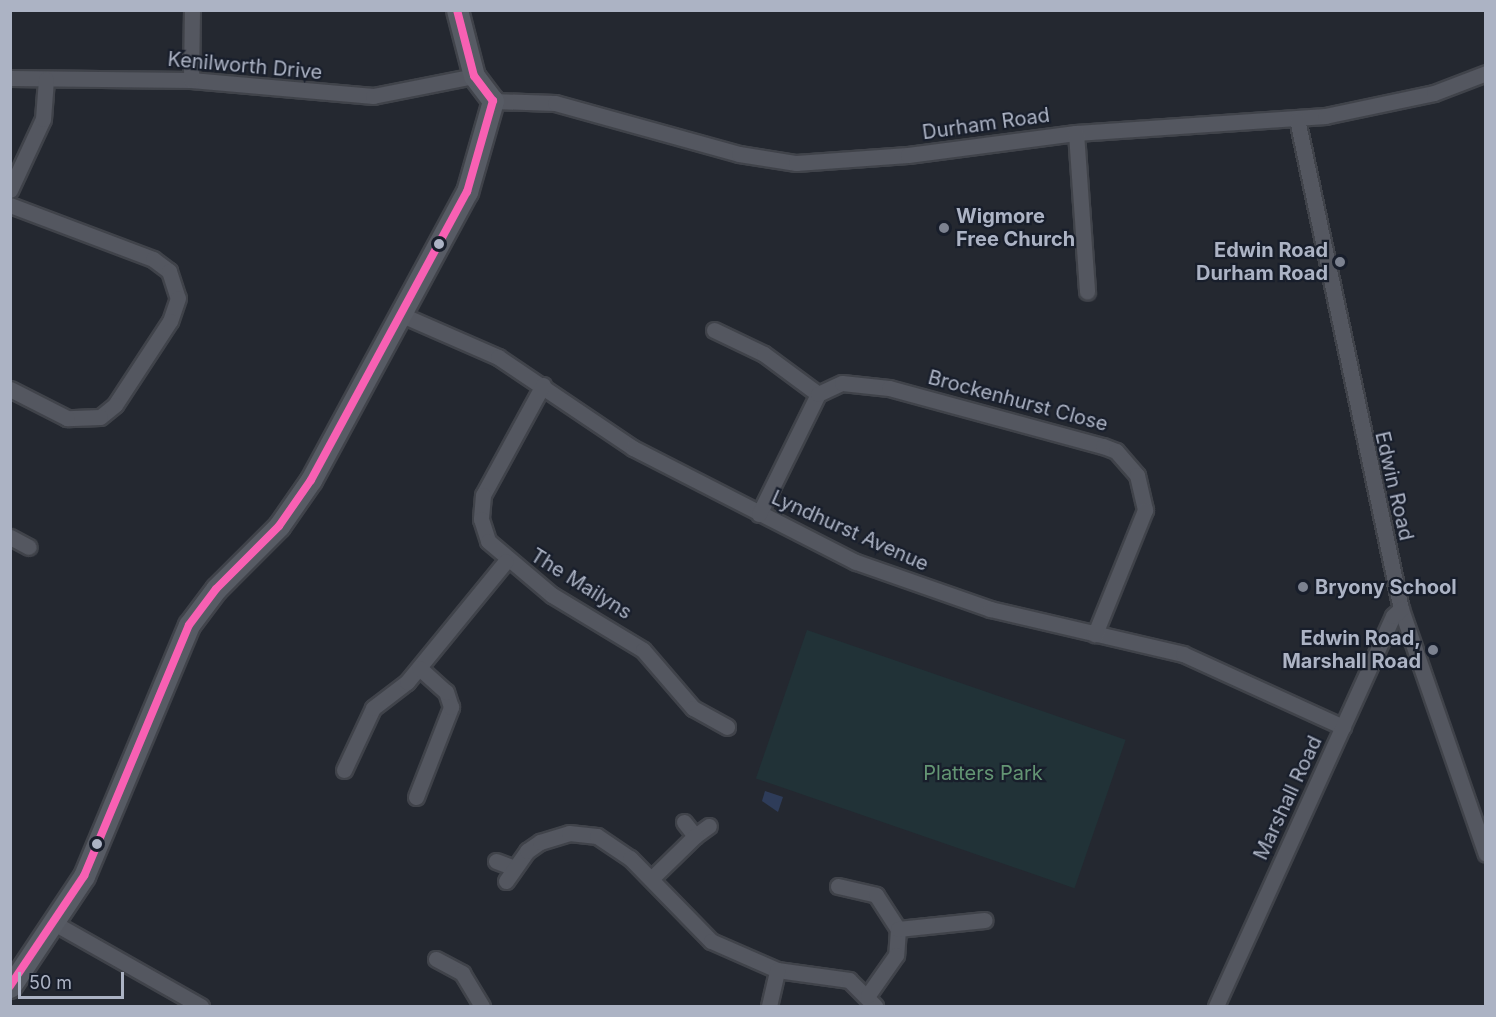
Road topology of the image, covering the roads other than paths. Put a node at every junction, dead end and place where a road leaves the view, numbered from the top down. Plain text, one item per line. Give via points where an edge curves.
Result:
1 (192, 10) edge
2 (457, 10) edge
3 (1485, 73) edge
4 (474, 76) junction
5 (10, 78) edge
6 (46, 79) junction
7 (191, 80) junction
8 (493, 101) junction
9 (1297, 119) junction
10 (1076, 133) junction
11 (10, 190) edge
12 (10, 205) edge
13 (1087, 292) dead end
14 (404, 316) junction
15 (714, 330) dead end
16 (543, 385) junction
17 (10, 390) edge
18 (818, 394) junction
19 (759, 514) junction
20 (10, 537) edge
21 (29, 547) dead end
22 (506, 561) junction
23 (1401, 609) junction
24 (1095, 634) junction
25 (419, 668) junction
26 (728, 727) dead end
27 (1343, 727) junction
28 (344, 770) dead end
29 (416, 797) dead end
30 (684, 822) dead end
31 (709, 826) dead end
32 (695, 836) junction
33 (1485, 854) edge
34 (496, 861) dead end
35 (514, 868) junction
36 (651, 879) junction
37 (506, 881) dead end
38 (838, 886) dead end
39 (986, 920) dead end
40 (54, 923) junction
41 (898, 929) junction
42 (436, 959) dead end
43 (777, 970) junction
44 (12, 982) edge
45 (871, 1001) edge
46 (201, 1006) edge
47 (482, 1006) edge
48 (769, 1006) edge
49 (1215, 1006) edge

1 - 7 street
2 - 4 street
3 - 9 street, Durham Road via 1434,93
4 - 7 street, Kenilworth Drive via 373,96
4 - 8 street
5 - 6 street, Kenilworth Drive
6 - 7 street, Kenilworth Drive
6 - 11 street via 43,119
8 - 10 street, Durham Road via 555,103 739,154 796,163 920,154
8 - 14 street via 467,192
9 - 10 street, Durham Road
9 - 23 street, Edwin Road
10 - 13 street
12 - 17 street via 153,259 169,271 178,298 165,329 115,405 100,417 67,418
14 - 16 street, Lyndhurst Avenue via 498,357
14 - 40 street via 296,503 206,600 189,625 92,861
15 - 18 street via 764,354
16 - 19 street, Lyndhurst Avenue via 633,448
16 - 22 street, The Mailyns via 483,495 483,532
18 - 19 street
18 - 24 street, Brockenhurst Close via 842,383 880,386 1103,446 1125,458 1142,487 1145,510
19 - 24 street, Lyndhurst Avenue via 926,588
20 - 21 street
22 - 25 street
22 - 26 street, The Mailyns via 625,636 656,661 693,708
23 - 27 street, Marshall Road via 1393,616
23 - 33 street, Edwin Road
24 - 27 street, Lyndhurst Avenue via 1183,654
25 - 28 street via 373,708
25 - 29 street via 446,692 451,707
27 - 49 street, Marshall Road
30 - 32 street
31 - 32 street
32 - 36 street
34 - 35 street
35 - 36 street via 540,842 582,833 613,844
35 - 37 street
36 - 43 street via 698,932
38 - 41 street via 876,895
39 - 41 street
40 - 44 street
40 - 46 street
41 - 45 street via 896,955
42 - 47 street via 462,973
43 - 45 street via 837,975
43 - 48 street

